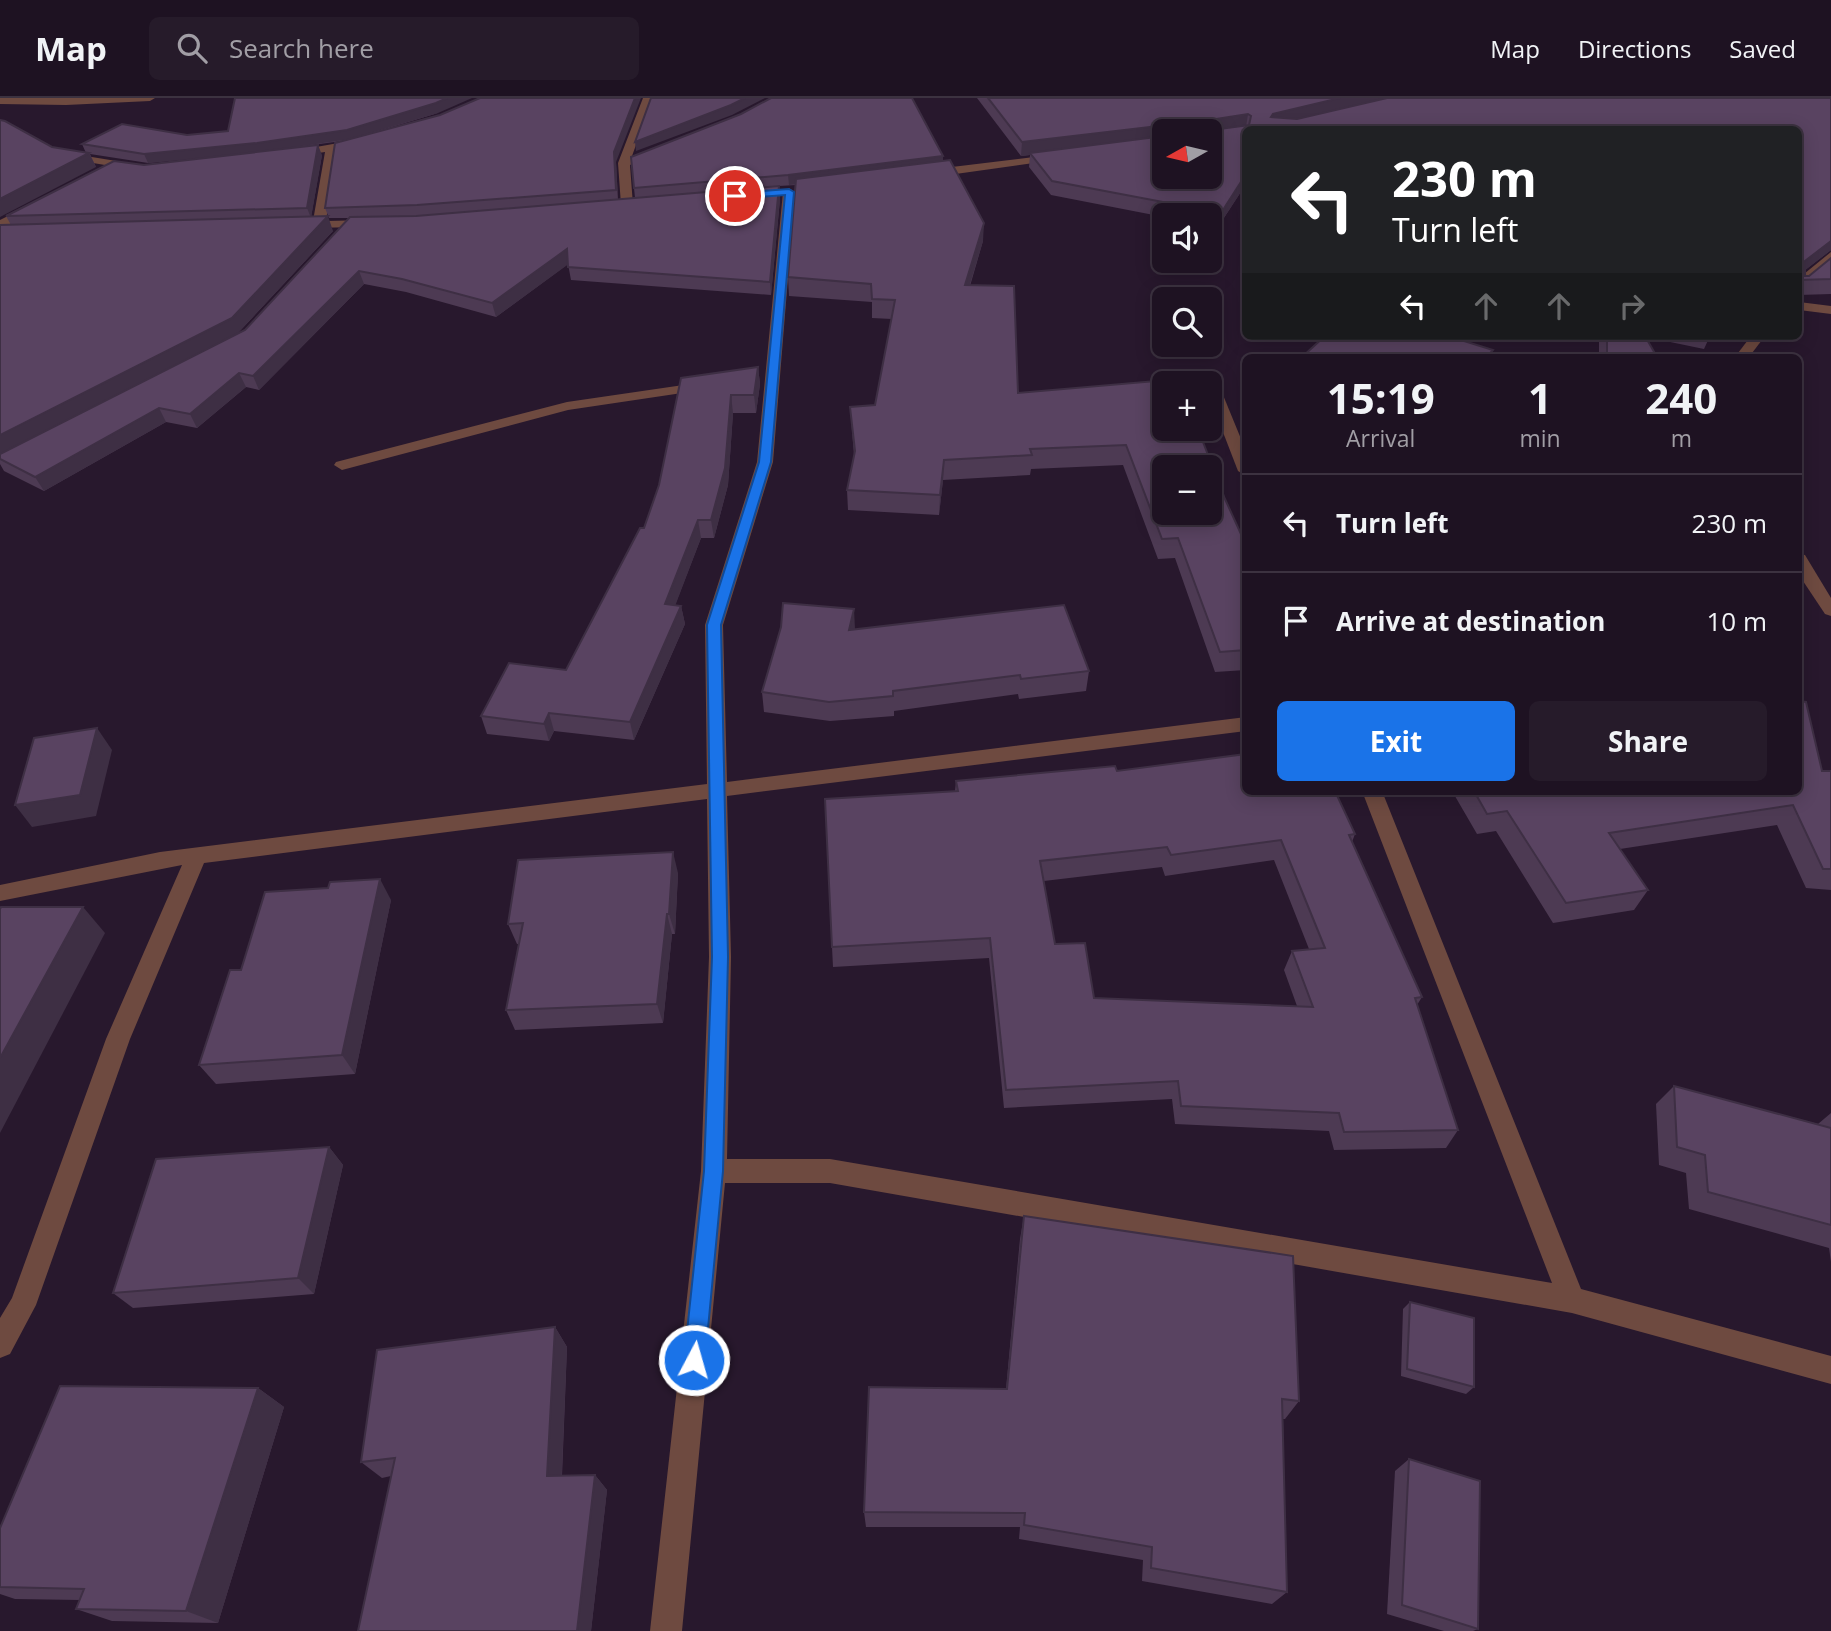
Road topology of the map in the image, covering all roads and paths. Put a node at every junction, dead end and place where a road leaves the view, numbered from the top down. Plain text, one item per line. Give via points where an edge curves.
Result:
1 (149, 98) edge
2 (648, 98) edge
3 (0, 101) edge
4 (378, 137) edge
5 (674, 143) edge
6 (331, 148) junction
7 (52, 150) edge
8 (285, 155) edge
9 (1067, 156) edge
10 (624, 163) junction
11 (116, 164) junction
12 (148, 169) edge
13 (92, 176) edge
14 (914, 176) edge
15 (789, 191) edge
16 (46, 201) edge
17 (641, 204) edge
18 (627, 205) junction
19 (613, 206) edge
20 (384, 223) edge
21 (349, 224) junction
22 (0, 225) edge
23 (319, 225) junction
24 (291, 226) edge
25 (0, 233) edge
26 (14, 233) edge
27 (331, 243) edge
28 (1831, 256) edge
29 (1802, 282) edge
30 (1802, 306) edge
31 (1831, 310) edge
32 (1755, 340) edge
33 (1744, 354) edge
34 (718, 384) edge
35 (1222, 410) edge
36 (1242, 461) edge
37 (342, 465) dead end
38 (1802, 565) edge
39 (1831, 610) edge
40 (1242, 724) edge
41 (717, 789) junction
42 (1374, 795) edge
43 (197, 855) junction
44 (0, 893) edge
45 (714, 1171) junction
46 (1572, 1300) junction
47 (0, 1344) edge
48 (1831, 1370) edge
49 (666, 1631) edge

1 - 3 street
2 - 10 street
4 - 6 street
5 - 10 street
6 - 8 street
6 - 23 street
7 - 11 street via 63,156
9 - 14 street
10 - 18 street
11 - 12 street
11 - 13 street
15 - 41 street via 765,377 765,462 714,625
16 - 22 street
17 - 18 street
18 - 19 street
20 - 21 street
21 - 23 street
21 - 27 street
23 - 24 street
25 - 26 street
28 - 29 street
30 - 31 street
32 - 33 street
34 - 37 street via 567,406
35 - 36 street
38 - 39 street
40 - 41 street
41 - 43 street
41 - 45 street via 720,957
42 - 46 street
43 - 44 street
43 - 47 street via 118,1039 23,1305
45 - 46 street via 830,1171
45 - 49 street
46 - 48 street

